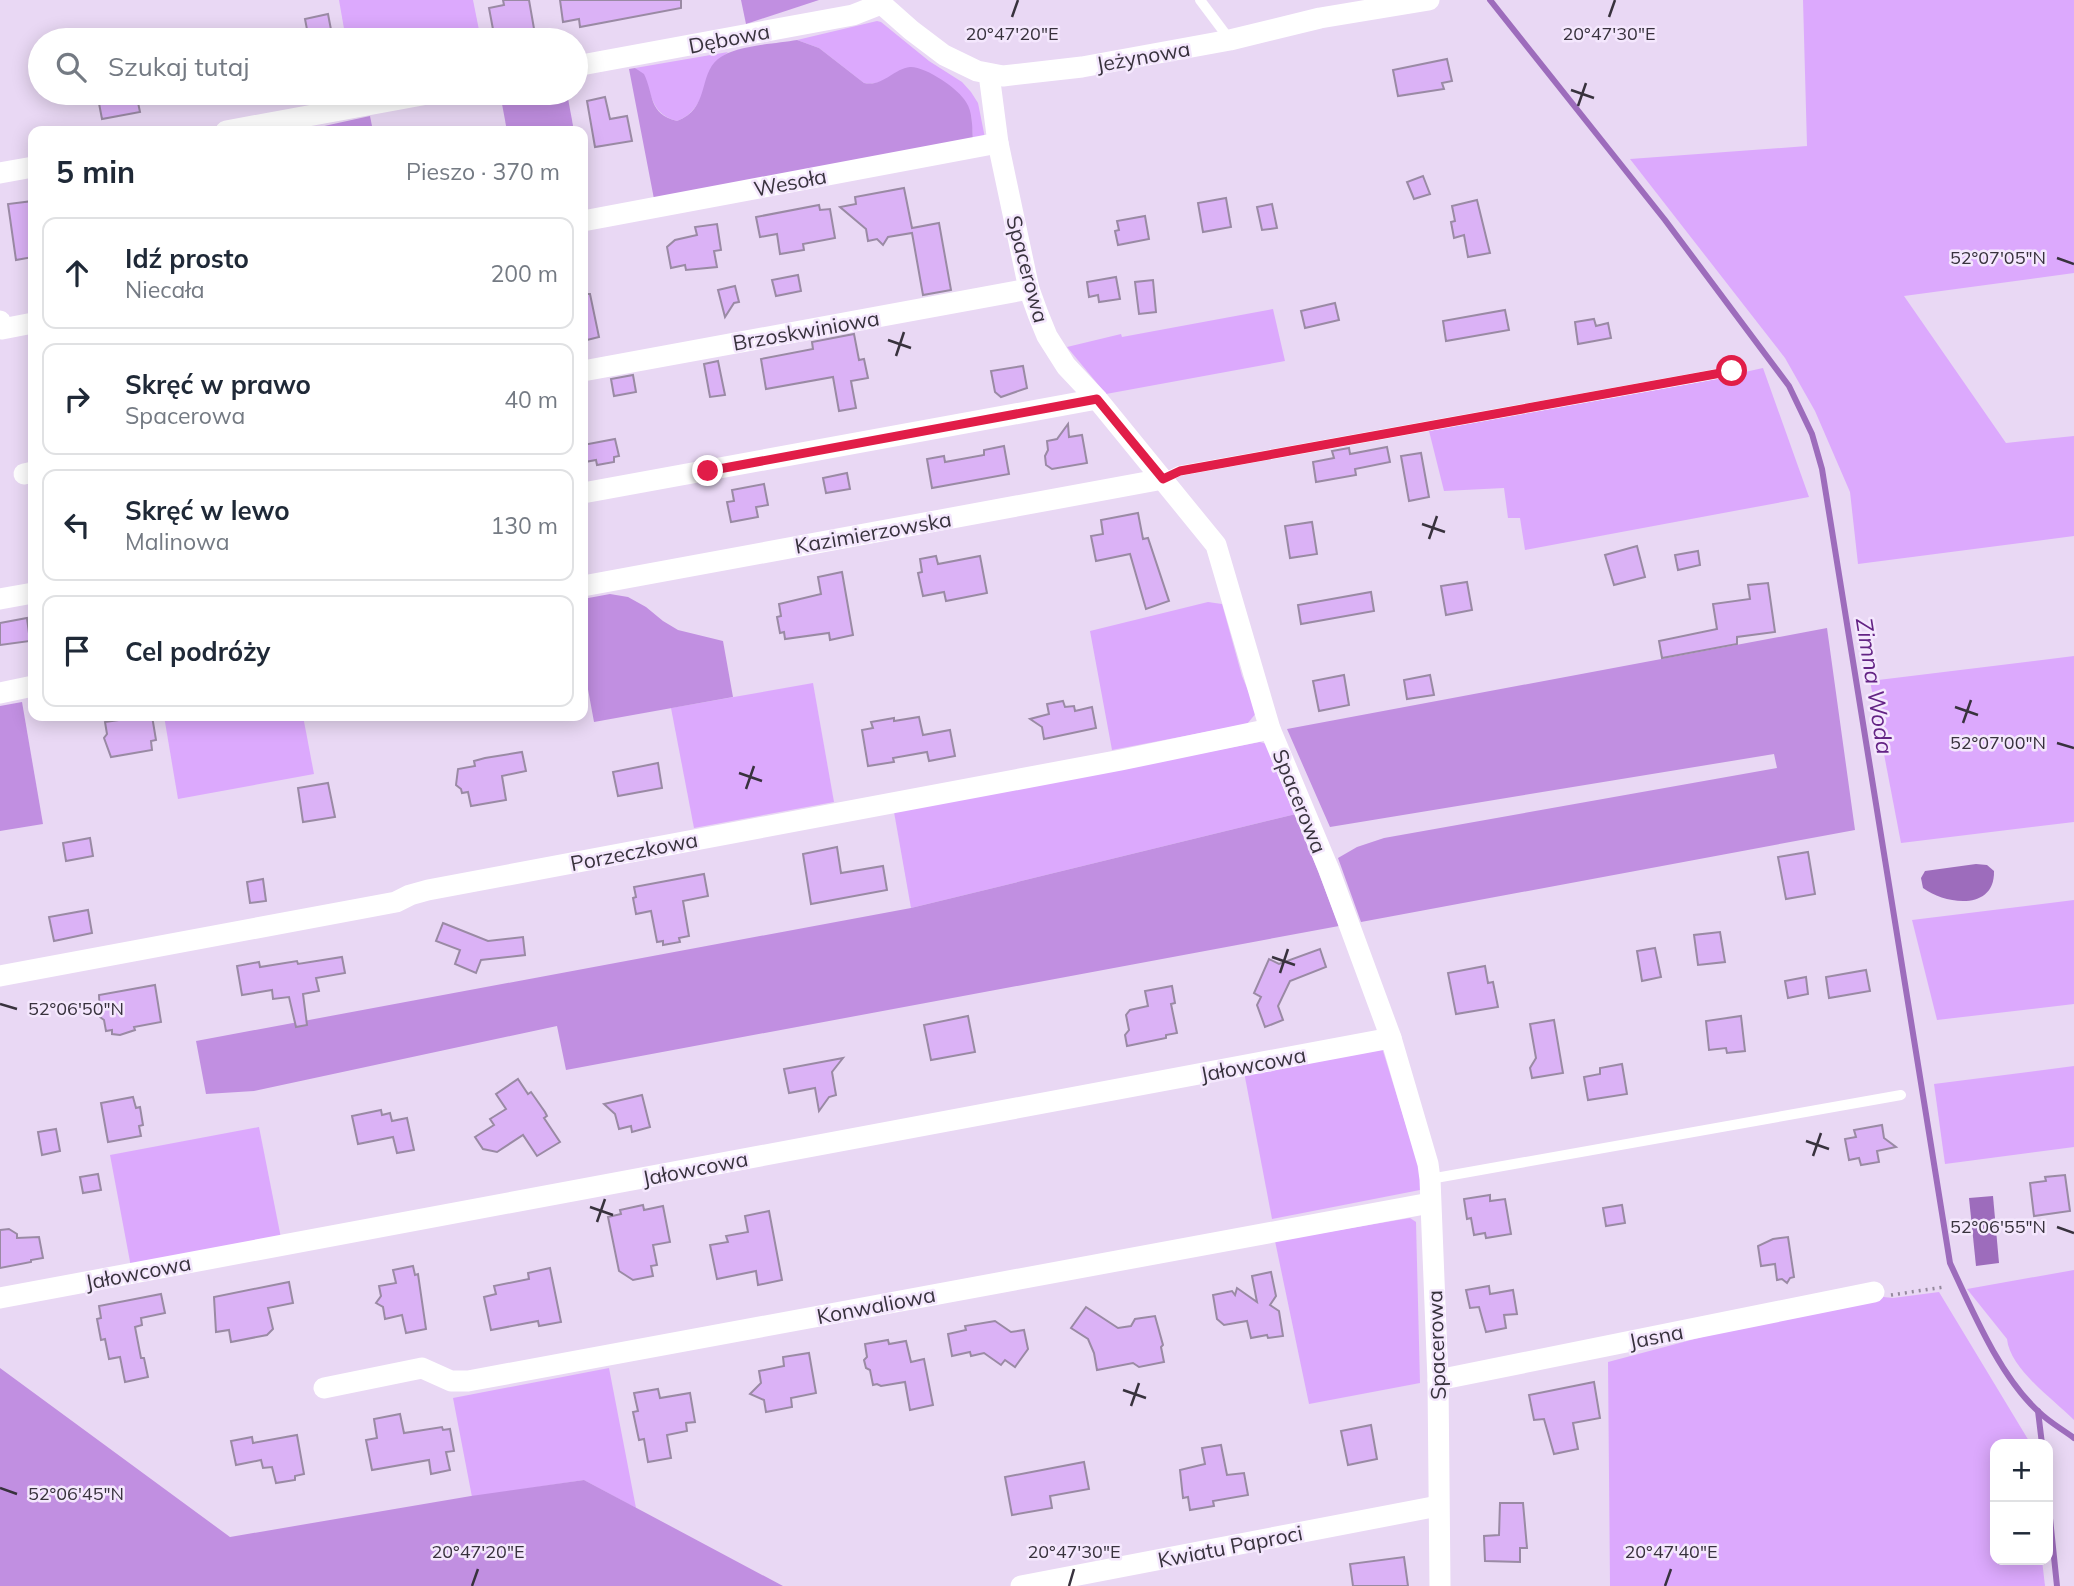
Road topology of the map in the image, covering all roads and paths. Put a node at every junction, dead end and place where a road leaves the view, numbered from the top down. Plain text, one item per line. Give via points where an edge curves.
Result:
1 (1200, 0) edge
2 (1429, 0) edge
3 (879, 2) edge
4 (1230, 40) junction
5 (588, 64) edge
6 (989, 74) junction
7 (368, 105) edge
8 (253, 126) edge
9 (998, 143) junction
10 (28, 168) edge
11 (0, 173) edge
12 (588, 219) edge
13 (1030, 289) junction
14 (28, 323) edge
15 (1, 325) edge
16 (588, 370) edge
17 (1732, 371) dead end
18 (1097, 399) junction
19 (1163, 479) junction
20 (588, 492) edge
21 (588, 585) edge
22 (28, 594) edge
23 (0, 599) edge
24 (28, 688) edge
25 (0, 693) edge
26 (1270, 729) junction
27 (0, 976) edge
28 (1391, 1038) junction
29 (1901, 1095) dead end
30 (1430, 1179) junction
31 (1430, 1203) junction
32 (1944, 1287) dead end
33 (1874, 1292) joint
34 (0, 1298) edge
35 (1438, 1380) junction
36 (324, 1388) dead end
37 (1438, 1506) junction
38 (1021, 1586) edge
39 (1440, 1586) edge

1 - 4 lane
2 - 4 street, Jeżynowa via 1320,18
3 - 5 street, Dębowa via 853,15
3 - 6 street, Jeżynowa via 944,55
4 - 6 street, Jeżynowa via 1082,67
6 - 9 street, Spacerowa
7 - 8 street
9 - 12 street, Wesoła
9 - 13 street, Spacerowa
10 - 11 street
13 - 16 street, Brzoskwiniowa
13 - 18 street, Spacerowa via 1047,336 1066,366
14 - 15 street
17 - 19 lane via 1180,471
18 - 19 street, Spacerowa
18 - 20 street
19 - 21 street, Kazimierzowska
19 - 26 street, Spacerowa via 1216,545
22 - 23 street
24 - 25 street
26 - 27 street, Porzeczkowa
26 - 28 street, Spacerowa via 1329,870
28 - 30 street, Spacerowa
28 - 34 street, Jałowcowa
29 - 30 lane
30 - 31 street, Spacerowa
31 - 35 street, Spacerowa
31 - 36 street, Konwaliowa via 468,1381 451,1381 422,1368
32 - 33 path
33 - 35 street, Jasna
35 - 37 street, Spacerowa
37 - 38 street, Kwiatu Paproci
37 - 39 street, Spacerowa

